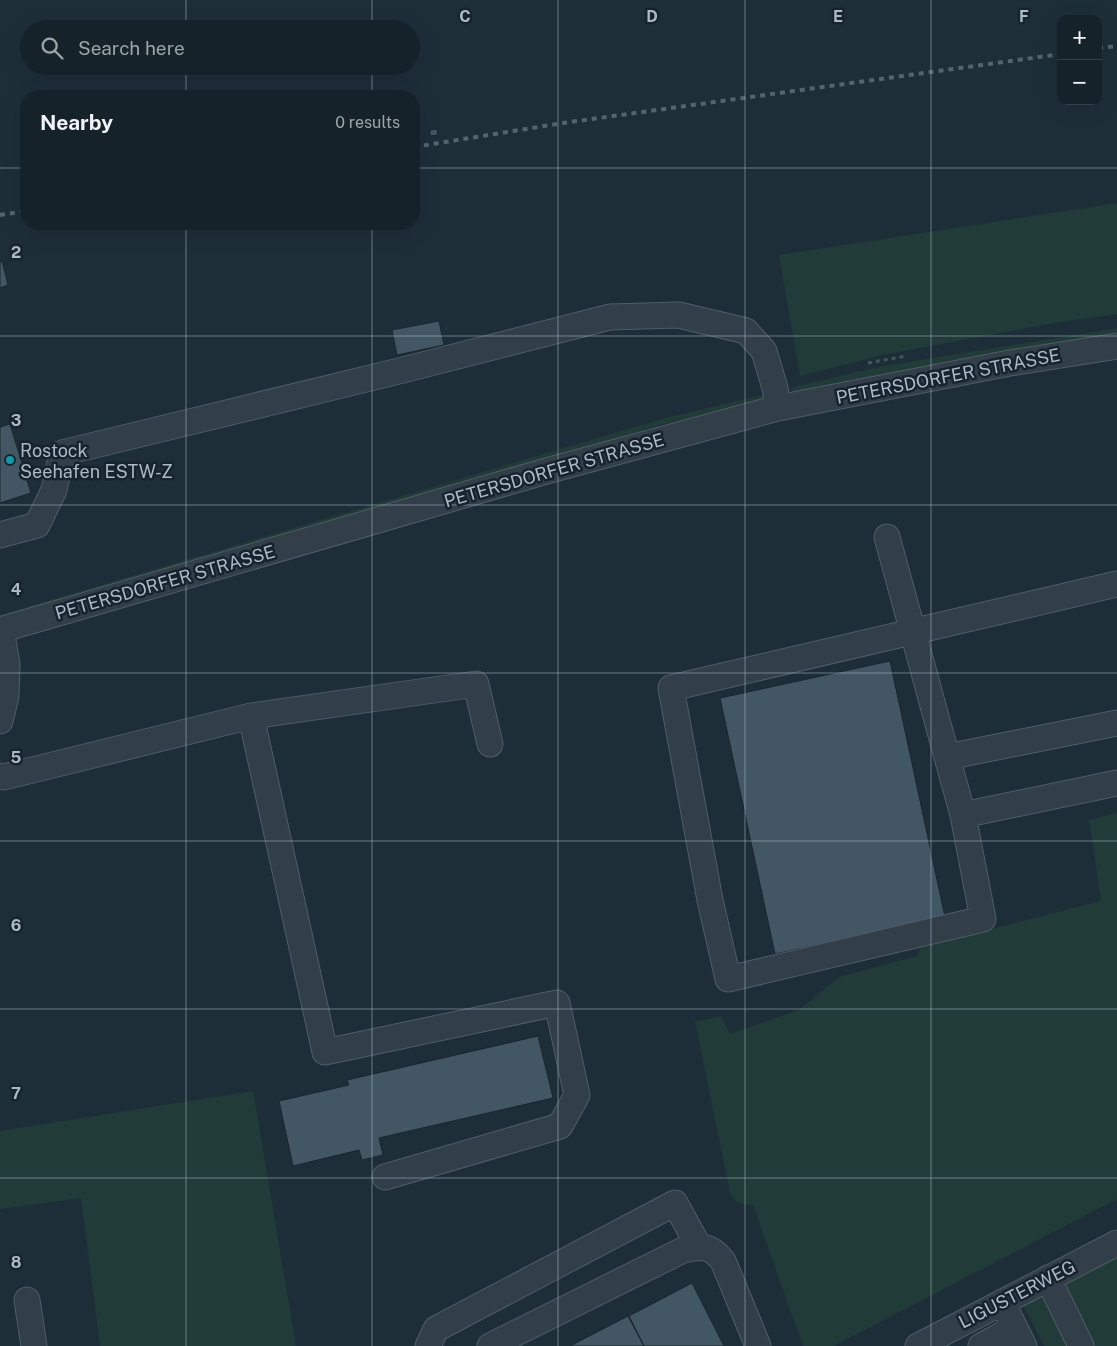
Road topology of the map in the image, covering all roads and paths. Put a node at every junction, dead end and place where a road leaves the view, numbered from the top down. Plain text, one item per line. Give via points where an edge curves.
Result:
1 (1117, 346) edge
2 (778, 408) junction
3 (0, 535) edge
4 (887, 537) dead end
5 (1117, 584) edge
6 (0, 630) edge
7 (913, 632) junction
8 (251, 716) junction
9 (0, 721) edge
10 (1117, 723) edge
11 (490, 744) dead end
12 (947, 757) junction
13 (0, 776) edge
14 (1117, 784) edge
15 (963, 815) junction
16 (385, 1177) dead end
17 (1117, 1242) edge
18 (699, 1247) junction
19 (1048, 1278) junction
20 (27, 1300) dead end
21 (1002, 1302) junction
22 (1019, 1337) edge
23 (34, 1346) edge
24 (428, 1346) edge
25 (490, 1346) edge
26 (758, 1346) edge
27 (918, 1346) edge
28 (981, 1346) edge
29 (1081, 1346) edge

1 - 2 street, PETERSDORFER STRASSE via 1010,363
2 - 3 street via 764,350 746,331 679,315 610,317 62,453 54,490 37,525
2 - 6 street, PETERSDORFER STRASSE via 543,472
4 - 7 street
5 - 7 street
6 - 9 street via 7,664 6,696
7 - 12 street
7 - 15 street via 671,688 728,979 984,920
8 - 11 street via 476,684
8 - 13 street
8 - 16 street via 325,1052 557,1003 577,1095 560,1126
10 - 12 street
12 - 15 street
14 - 15 street
17 - 19 street, LIGUSTERWEG
18 - 24 street via 675,1203 436,1329
18 - 25 street via 683,1250
18 - 26 street via 713,1250 723,1261
19 - 21 street, LIGUSTERWEG
19 - 29 street
20 - 23 street
21 - 22 street
21 - 27 street, LIGUSTERWEG
22 - 28 street

